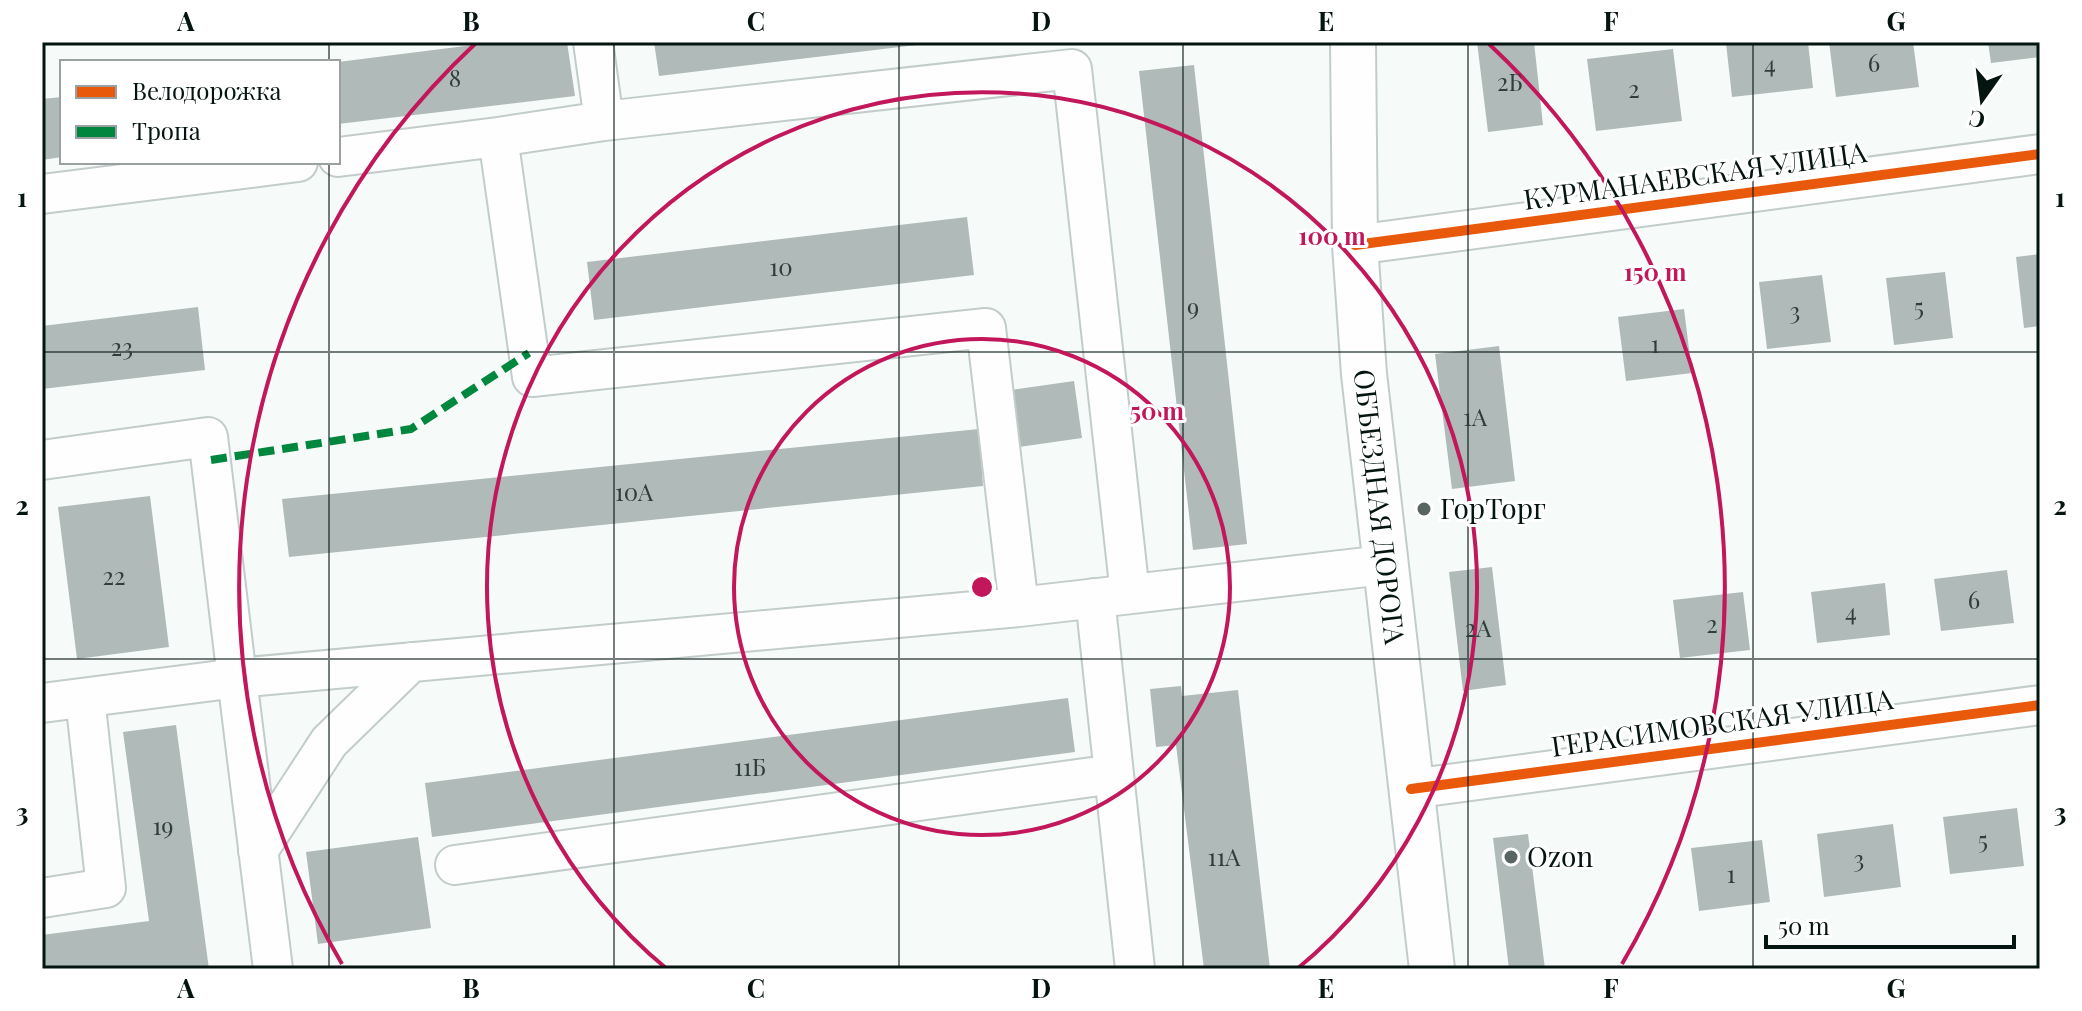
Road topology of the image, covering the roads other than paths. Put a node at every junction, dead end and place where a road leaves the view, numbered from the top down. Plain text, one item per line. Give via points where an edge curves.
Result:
1 (593, 42) edge
2 (1353, 42) edge
3 (604, 121) junction
4 (498, 137) junction
5 (2040, 154) edge
6 (340, 157) edge
7 (282, 164) edge
8 (42, 194) edge
9 (1355, 245) junction
10 (42, 460) edge
11 (1384, 565) junction
12 (1112, 596) junction
13 (1019, 607) junction
14 (411, 662) junction
15 (237, 678) junction
16 (85, 698) junction
17 (42, 703) edge
18 (2040, 705) edge
19 (1114, 774) junction
20 (1411, 789) junction
21 (258, 851) junction
22 (455, 865) dead end
23 (42, 898) edge
24 (273, 969) edge
25 (1135, 969) edge
26 (1432, 969) edge

1 - 3 street
2 - 9 main road, ОБЪЕЗДНАЯ ДОРОГА
3 - 4 street
3 - 12 street via 1072,69
4 - 6 street
4 - 13 street via 532,377 986,328
5 - 9 street, КУРМАНАЕВСКАЯ УЛИЦА
7 - 8 street
9 - 11 main road, ОБЪЕЗДНАЯ ДОРОГА
10 - 15 street via 208,437
11 - 12 street
11 - 20 main road, ОБЪЕЗДНАЯ ДОРОГА
12 - 13 street
12 - 19 street
13 - 14 street
14 - 15 street
14 - 21 street via 329,742
15 - 16 street
15 - 21 street
16 - 17 street
16 - 23 street via 106,888
18 - 20 street, ГЕРАСИМОВСКАЯ УЛИЦА
19 - 22 street
19 - 25 street
20 - 26 main road, ОБЪЕЗДНАЯ ДОРОГА
21 - 24 street

